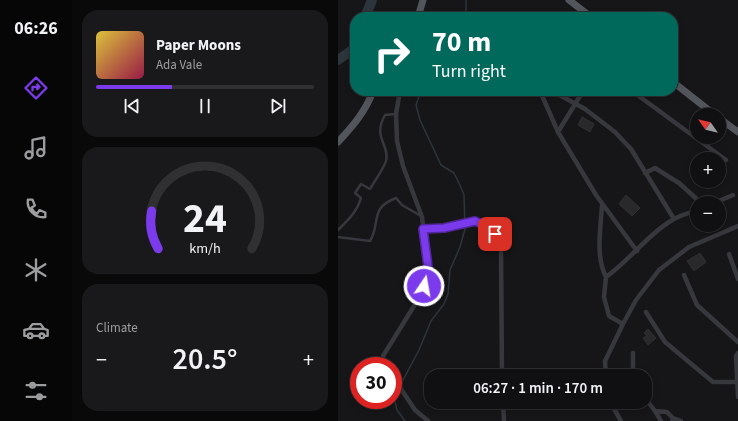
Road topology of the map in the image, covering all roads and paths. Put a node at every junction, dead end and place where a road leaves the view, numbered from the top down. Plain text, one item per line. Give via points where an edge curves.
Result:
1 (423, 0) edge
2 (569, 0) edge
3 (419, 12) edge
4 (585, 12) edge
5 (678, 86) edge
6 (370, 96) edge
7 (399, 96) edge
8 (542, 96) edge
9 (561, 96) edge
10 (580, 96) edge
11 (639, 96) edge
12 (575, 104) junction
13 (706, 108) edge
14 (396, 114) junction
15 (726, 123) edge
16 (558, 132) junction
17 (738, 132) edge
18 (338, 142) edge
19 (715, 152) edge
20 (645, 173) junction
21 (733, 195) dead end
22 (693, 196) edge
23 (726, 198) edge
24 (602, 204) junction
25 (690, 213) edge
26 (422, 217) junction
27 (674, 219) junction
28 (738, 226) edge
29 (423, 229) junction
30 (338, 230) edge
31 (338, 237) edge
32 (637, 251) junction
33 (729, 254) dead end
34 (684, 275) dead end
35 (606, 277) junction
36 (738, 279) edge
37 (646, 312) dead end
38 (623, 324) junction
39 (738, 342) edge
40 (633, 353) dead end
41 (738, 353) edge
42 (383, 357) edge
43 (502, 369) edge
44 (606, 369) edge
45 (633, 369) edge
46 (736, 382) junction
47 (402, 390) edge
48 (738, 397) edge
49 (652, 406) edge
50 (503, 409) edge
51 (614, 409) edge
52 (656, 411) junction
53 (673, 420) edge
54 (428, 421) edge
55 (504, 421) edge
56 (621, 421) edge
57 (661, 421) edge
58 (681, 421) edge

1 - 3 main road
2 - 4 main road
5 - 13 main road
6 - 18 main road via 361,114
7 - 14 street
8 - 16 street
9 - 12 street
10 - 12 street
11 - 19 street
12 - 16 street
12 - 20 street via 615,132 631,149
14 - 26 street via 396,142
14 - 30 lane via 385,115 379,134 386,151 386,162 370,189 361,184 355,193 361,198 359,207
15 - 17 main road
16 - 24 street
20 - 22 street via 655,168 679,183
20 - 27 street
21 - 23 street
24 - 32 street
24 - 35 street via 599,250 602,270
25 - 27 street
26 - 29 street
26 - 31 lane via 402,205 396,198 386,202 378,212 374,235 370,241
27 - 32 street
28 - 38 street via 689,247 659,270 636,300
29 - 42 street via 429,274 419,298
29 - 43 street via 444,228 475,221 495,234 501,248
32 - 35 street
33 - 36 street
34 - 39 street via 698,306
35 - 38 street via 604,297 609,316
37 - 46 street via 665,342 713,382
38 - 44 street via 605,360
40 - 45 street
41 - 46 street
46 - 48 street
47 - 54 street via 415,410
49 - 52 street
50 - 55 street
51 - 56 street
52 - 53 street via 666,412
52 - 57 street
53 - 58 street

